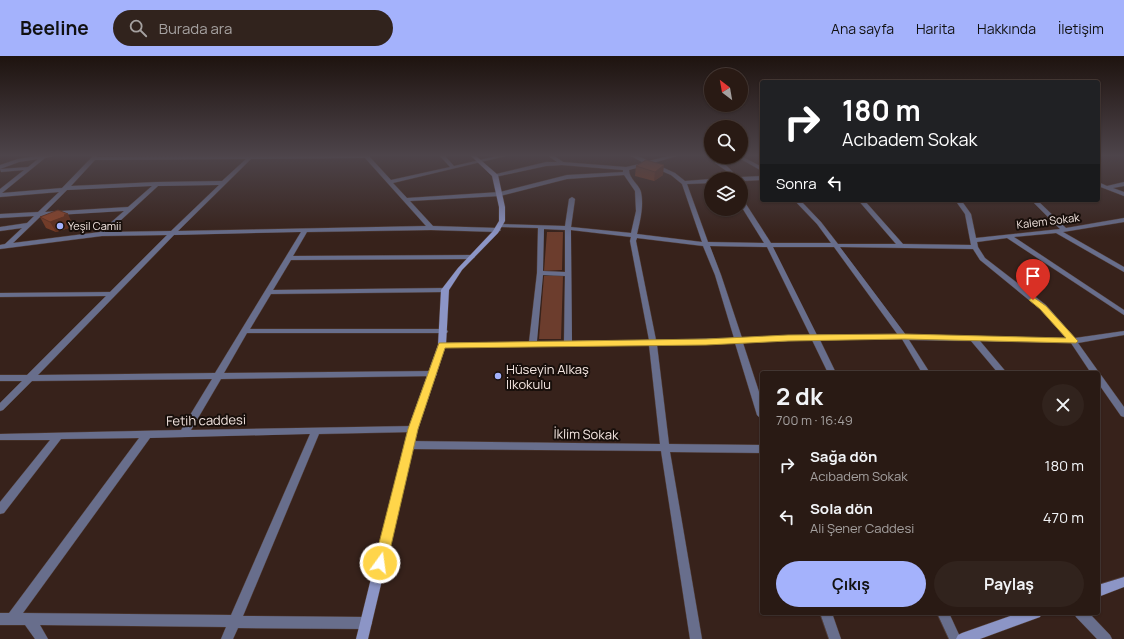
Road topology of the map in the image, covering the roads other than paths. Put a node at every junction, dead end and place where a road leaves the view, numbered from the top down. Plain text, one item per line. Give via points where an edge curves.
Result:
1 (12, 182) edge
2 (71, 182) edge
3 (389, 182) edge
4 (497, 182) edge
5 (548, 182) edge
6 (633, 182) edge
7 (684, 182) edge
8 (222, 183) joint
9 (157, 184) junction
10 (1124, 184) edge
11 (1100, 185) edge
12 (1107, 187) junction
13 (64, 189) junction
14 (0, 192) edge
15 (500, 194) junction
16 (1124, 194) edge
17 (0, 195) edge
18 (572, 199) dead end
19 (406, 200) junction
20 (799, 202) edge
21 (863, 202) edge
22 (959, 202) edge
23 (1036, 202) edge
24 (130, 209) junction
25 (748, 212) edge
26 (41, 213) junction
27 (0, 216) edge
28 (1124, 220) edge
29 (1116, 221) junction
30 (28, 225) junction
31 (1124, 225) edge
32 (499, 227) junction
33 (541, 227) junction
34 (431, 228) junction
35 (568, 228) junction
36 (0, 229) edge
37 (1064, 229) junction
38 (1056, 231) junction
39 (173, 232) junction
40 (304, 232) junction
41 (102, 234) junction
42 (1008, 236) junction
43 (633, 237) junction
44 (974, 243) junction
45 (706, 244) junction
46 (769, 245) junction
47 (836, 246) junction
48 (901, 246) junction
49 (3, 247) edge
50 (0, 253) edge
51 (472, 257) junction
52 (288, 258) junction
53 (1124, 270) edge
54 (540, 273) junction
55 (568, 274) junction
56 (445, 290) junction
57 (268, 292) junction
58 (112, 294) junction
59 (0, 295) edge
60 (1124, 313) edge
61 (444, 330) junction
62 (245, 331) junction
63 (1124, 333) edge
64 (904, 337) junction
65 (816, 338) junction
66 (974, 338) junction
67 (738, 340) junction
68 (1073, 341) junction
69 (653, 343) junction
70 (533, 344) junction
71 (568, 344) junction
72 (442, 345) junction
73 (831, 371) edge
74 (925, 371) edge
75 (1001, 371) edge
76 (1094, 371) edge
77 (433, 374) junction
78 (218, 376) junction
79 (0, 378) edge
80 (30, 378) junction
81 (1100, 380) edge
82 (0, 408) edge
83 (760, 409) edge
84 (1124, 414) edge
85 (413, 429) junction
86 (316, 431) junction
87 (184, 433) junction
88 (147, 434) junction
89 (58, 436) junction
90 (0, 437) edge
91 (409, 445) junction
92 (665, 448) junction
93 (760, 448) edge
94 (0, 510) edge
95 (1124, 582) edge
96 (1100, 590) edge
97 (827, 615) edge
98 (944, 615) edge
99 (1030, 615) edge
100 (1082, 615) edge
101 (6, 619) edge
102 (29, 620) junction
103 (234, 621) junction
104 (366, 623) junction
105 (42, 639) edge
106 (227, 639) edge
107 (362, 639) edge
108 (696, 639) edge
109 (835, 639) edge
110 (955, 639) edge
111 (962, 639) edge
112 (1106, 639) edge

1 - 14 street
2 - 13 street
3 - 19 street
4 - 15 street
5 - 15 street
6 - 43 street via 638,191 639,211
7 - 45 street
8 - 9 street
8 - 39 street
9 - 13 street
9 - 24 street
10 - 12 street
11 - 12 street
12 - 16 street
13 - 17 street
13 - 26 street
15 - 19 street
15 - 32 street via 502,221
18 - 35 street
19 - 34 street
20 - 47 street
21 - 48 street
22 - 44 street via 968,214
23 - 37 street
24 - 26 street
24 - 41 street
25 - 46 street
26 - 27 street
26 - 30 street
28 - 29 street, Kalem Sokak
29 - 31 street
29 - 37 street, Kalem Sokak
30 - 36 street
30 - 49 street
32 - 33 street, Kalem Sokak
32 - 34 street, Kalem Sokak
32 - 51 street
33 - 35 street, Kalem Sokak
33 - 54 street
34 - 40 street, Kalem Sokak
35 - 43 street, Kalem Sokak
35 - 55 street
37 - 38 street, Kalem Sokak
38 - 42 street, Kalem Sokak
38 - 53 street
39 - 40 street, Kalem Sokak
39 - 41 street, Kalem Sokak
39 - 58 street
40 - 52 street
41 - 49 street, Kalem Sokak
42 - 44 street, Kalem Sokak
42 - 60 street
43 - 45 street, Kalem Sokak
43 - 69 street
44 - 48 street, Kalem Sokak
44 - 68 street via 982,259 1043,308
45 - 46 street, Kalem Sokak
45 - 67 street
46 - 47 street, Kalem Sokak
46 - 65 street
47 - 48 street, Kalem Sokak
47 - 64 street
49 - 50 street
51 - 52 street
51 - 56 street
52 - 57 street
54 - 55 street
54 - 70 street
55 - 71 street
56 - 57 street
56 - 61 street
57 - 62 street
58 - 59 street
58 - 80 street
61 - 62 street
61 - 72 street
62 - 78 street
63 - 68 street
64 - 65 street
64 - 66 street
64 - 74 street
65 - 67 street
65 - 73 street
66 - 68 street
66 - 75 street
67 - 69 street
67 - 83 street
68 - 76 street
69 - 71 street
69 - 92 street
70 - 71 street
70 - 72 street
72 - 77 street
77 - 78 street
77 - 85 street
78 - 80 street
78 - 87 street
79 - 80 street
80 - 82 street
81 - 84 street
85 - 86 street, Fetih caddesi
85 - 91 street
86 - 87 street, Fetih caddesi
86 - 103 street
87 - 88 street, Fetih caddesi
88 - 89 street, Fetih caddesi
88 - 101 street
89 - 90 street, Fetih caddesi
89 - 94 street
91 - 92 street, İklim Sokak
91 - 104 street
92 - 93 street, İklim Sokak
92 - 108 street
95 - 96 street
97 - 109 street
98 - 110 street
99 - 111 street
100 - 112 street
101 - 102 street
102 - 103 street
102 - 105 street
103 - 104 street
103 - 106 street
104 - 107 street

